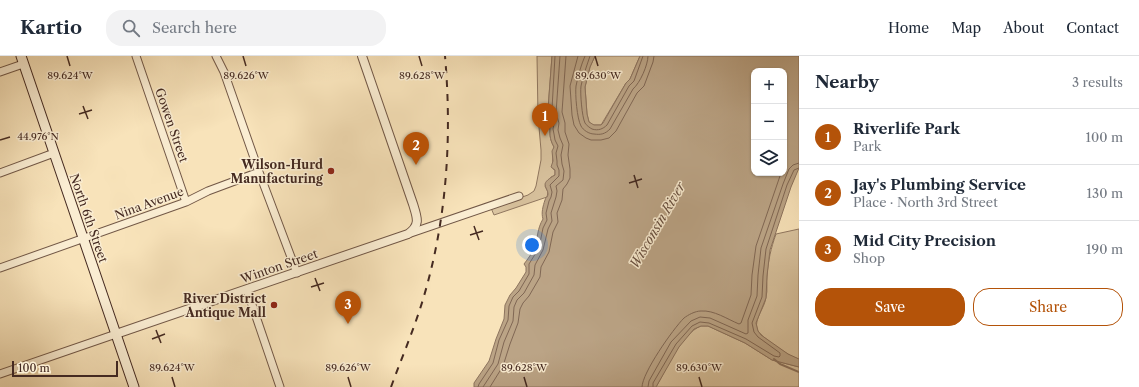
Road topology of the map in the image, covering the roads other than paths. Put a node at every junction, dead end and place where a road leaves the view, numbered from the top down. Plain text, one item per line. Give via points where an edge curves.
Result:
1 (136, 56) edge
2 (216, 56) edge
3 (362, 56) edge
4 (22, 60) edge
5 (0, 72) edge
6 (54, 153) junction
7 (259, 172) junction
8 (0, 173) edge
9 (520, 196) dead end
10 (186, 202) junction
11 (408, 234) junction
12 (83, 239) junction
13 (0, 268) edge
14 (297, 273) junction
15 (247, 290) junction
16 (116, 334) junction
17 (0, 374) edge
18 (134, 387) edge
19 (280, 387) edge

1 - 10 street, Gowen Street
2 - 7 street
3 - 11 street via 416,214 415,228
4 - 5 street
4 - 6 main road, North 6th Street
6 - 8 street
6 - 12 main road, North 6th Street
7 - 10 street, Nina Avenue
7 - 14 street
9 - 11 street, Winton Street
10 - 12 street, Nina Avenue
11 - 14 street, Winton Street
12 - 13 street, Nina Avenue
12 - 16 main road, North 6th Street
14 - 15 street, Winton Street
15 - 16 street, Winton Street
15 - 19 street
16 - 17 street, Winton Street
16 - 18 main road, North 6th Street

